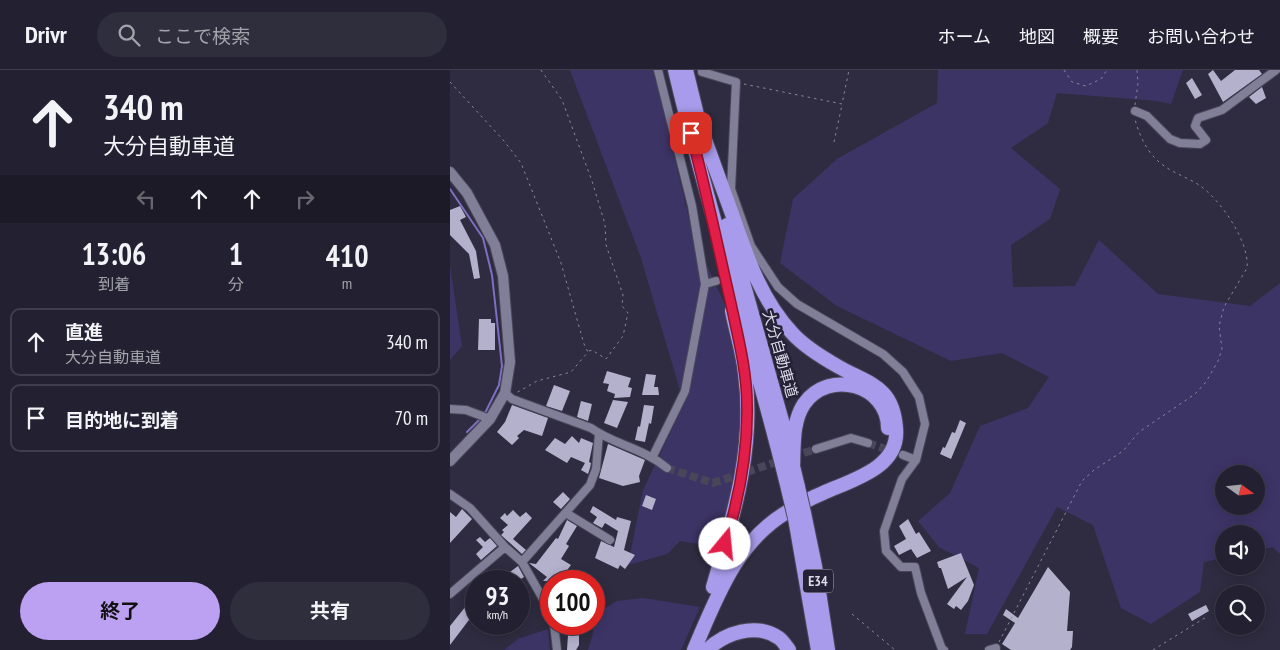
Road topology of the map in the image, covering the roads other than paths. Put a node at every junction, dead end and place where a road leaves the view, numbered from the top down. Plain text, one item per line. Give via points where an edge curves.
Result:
1 (658, 70) edge
2 (675, 70) edge
3 (686, 70) edge
4 (702, 70) edge
5 (1276, 70) edge
6 (1135, 111) road end
7 (696, 115) junction
8 (450, 172) edge
9 (708, 199) junction
10 (716, 281) dead end
11 (705, 284) junction
12 (507, 395) junction
13 (450, 408) edge
14 (486, 417) junction
15 (599, 434) junction
16 (868, 443) tunnel mouth
17 (816, 449) tunnel mouth
18 (903, 455) tunnel mouth
19 (653, 456) junction
20 (916, 460) junction
21 (450, 461) edge
22 (792, 467) junction
23 (667, 468) tunnel mouth
24 (793, 490) junction
25 (450, 494) edge
26 (566, 513) junction
27 (800, 515) junction
28 (610, 540) dead end
29 (505, 547) junction
30 (522, 562) junction
31 (713, 587) junction
32 (450, 594) edge
33 (540, 594) edge
34 (555, 635) edge
35 (557, 650) edge
36 (685, 650) edge
37 (694, 650) edge
38 (707, 650) edge
39 (789, 650) edge
40 (818, 650) edge
41 (828, 650) edge
42 (944, 650) edge

1 - 11 street via 692,206
2 - 9 highway, 大分自動車道 / E34
3 - 7 highway, 大分自動車道 / E34
4 - 20 street via 736,82 731,189 760,268 797,304 883,354 903,372 919,397 925,424
5 - 6 street via 1222,110 1198,118 1195,126 1206,140 1200,144 1170,139 1147,116
7 - 22 highway, 大分自動車道 / E34 via 778,404
7 - 37 highway via 764,297 793,335 840,367 868,380 882,392 892,405 897,435 891,452 876,469 786,512 743,551 719,592
8 - 12 street via 484,222 495,245 503,276 510,362
9 - 24 highway, 大分自動車道 / E34
9 - 31 highway via 745,374 748,404 744,464 734,514
10 - 11 street
11 - 19 street via 686,391
12 - 14 street
12 - 15 street
13 - 14 street
14 - 21 street
15 - 19 street
15 - 26 street via 596,469 590,485
16 - 17 street via 851,438
18 - 20 street
19 - 23 street
20 - 42 street via 902,479 884,531 886,550 901,567 915,567 921,593
22 - 24 highway, 大分自動車道 / E34
22 - 31 highway via 799,414 804,404 819,390 847,383 872,394 878,401 888,418 885,445 879,456 851,476 774,513 736,550
24 - 27 highway, 大分自動車道 / E34, bridge
25 - 29 street via 470,508
26 - 28 street
26 - 30 street
27 - 40 highway, 大分自動車道 / E34
27 - 41 highway, 大分自動車道 / E34 via 815,566
29 - 30 street
29 - 32 street
30 - 33 street
31 - 36 highway
34 - 35 street
38 - 39 highway via 732,633 753,630 779,638

